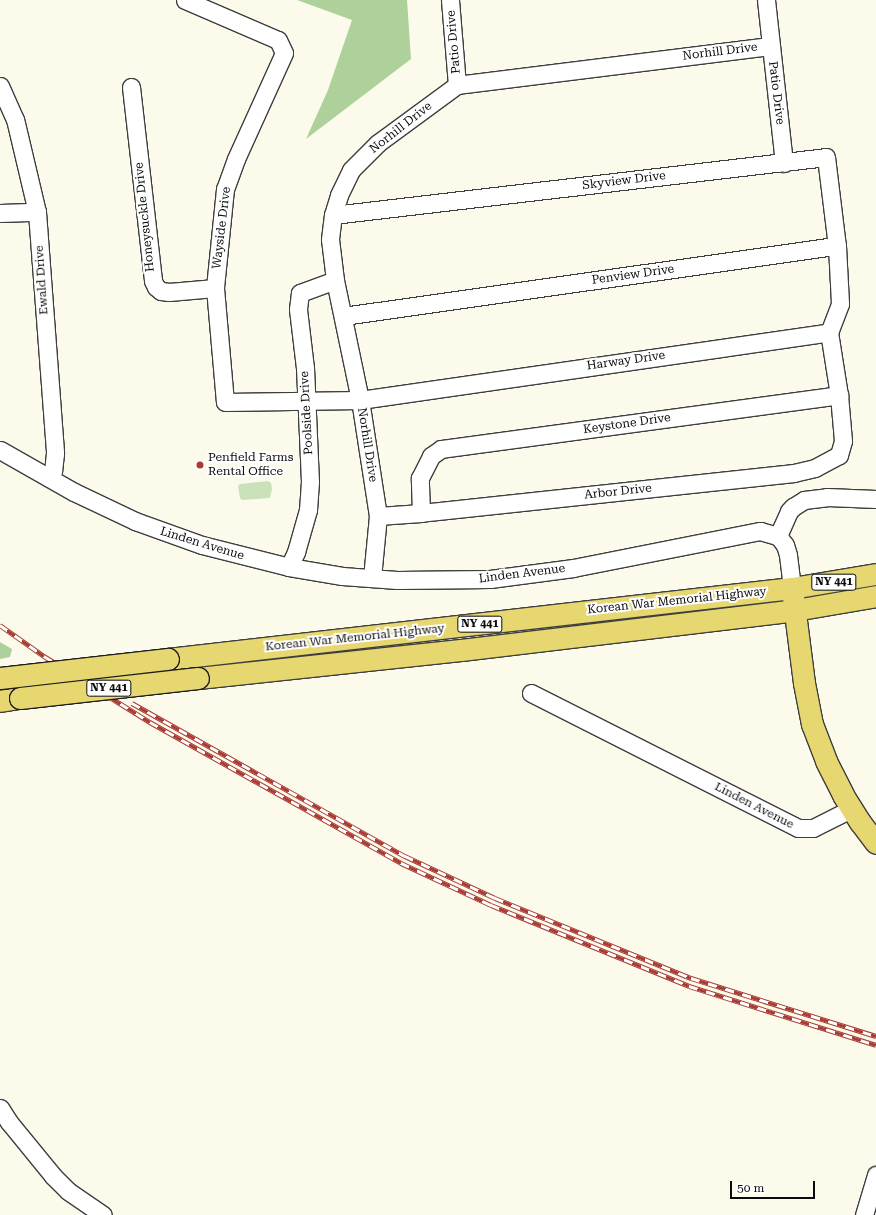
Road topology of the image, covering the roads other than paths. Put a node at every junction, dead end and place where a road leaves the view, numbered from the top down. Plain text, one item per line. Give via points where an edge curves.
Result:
1 (185, 0) edge
2 (450, 0) edge
3 (766, 0) edge
4 (770, 46) junction
5 (457, 85) junction
6 (0, 86) edge
7 (131, 87) dead end
8 (784, 162) junction
9 (37, 212) junction
10 (0, 213) edge
11 (333, 215) junction
12 (837, 246) junction
13 (335, 280) junction
14 (215, 288) junction
15 (343, 316) junction
16 (829, 332) junction
17 (839, 395) junction
18 (360, 400) junction
19 (305, 402) junction
20 (0, 450) edge
21 (49, 478) junction
22 (876, 499) edge
23 (421, 514) junction
24 (378, 516) junction
25 (778, 536) junction
26 (289, 567) junction
27 (876, 574) edge
28 (372, 578) junction
29 (792, 588) junction
30 (876, 596) edge
31 (795, 610) junction
32 (0, 678) edge
33 (531, 693) dead end
34 (10, 700) edge
35 (851, 809) junction
36 (876, 843) edge
37 (0, 1108) edge
38 (876, 1175) edge
39 (103, 1215) edge
40 (864, 1215) edge

1 - 14 street, Wayside Drive via 278,40 284,53 225,189
2 - 5 street, Patio Drive
3 - 4 street, Patio Drive
4 - 5 street, Norhill Drive
4 - 8 street, Patio Drive
5 - 11 street, Norhill Drive via 378,143 351,170
6 - 9 street, Ewald Drive via 15,120
7 - 14 street, Honeysuckle Drive via 153,281 156,287 169,292
8 - 11 street, Skyview Drive
8 - 12 street, Skyview Drive via 826,157
9 - 10 street
9 - 21 street, Ewald Drive via 55,453 53,471
11 - 13 street, Norhill Drive via 330,239
12 - 15 street, Penview Drive
12 - 16 street via 840,304
13 - 15 street, Norhill Drive
13 - 19 street, Poolside Drive via 300,293 298,309 305,368
14 - 19 street, Wayside Drive via 225,402
15 - 18 street, Norhill Drive
16 - 17 street
16 - 18 street, Harway Drive
17 - 23 street, Keystone Drive via 441,449 431,456 420,478
17 - 23 street, Arbor Drive via 842,441 839,455 815,468 794,473
18 - 19 street, Harway Drive
18 - 24 street, Norhill Drive
19 - 26 street, Poolside Drive via 310,482 308,510
20 - 21 street, Linden Avenue
21 - 26 street, Linden Avenue via 104,508 166,533 228,553
22 - 25 street via 827,497 804,500 789,511
23 - 24 street, Arbor Drive
24 - 28 street, Norhill Drive
25 - 28 street, Linden Avenue via 767,531 753,531 573,568 490,579 425,581
25 - 29 street via 787,549
26 - 28 street, Linden Avenue
27 - 29 main road, Korean War Memorial Highway / NY 441
29 - 31 main road
29 - 32 main road, Korean War Memorial Highway / NY 441, bridge
30 - 31 main road, Korean War Memorial Highway / NY 441
31 - 34 main road, Korean War Memorial Highway / NY 441, bridge
31 - 35 main road via 812,724 826,761
33 - 35 street, Linden Avenue via 798,828 813,828
35 - 36 main road
37 - 39 street via 53,1176 68,1191
38 - 40 street

